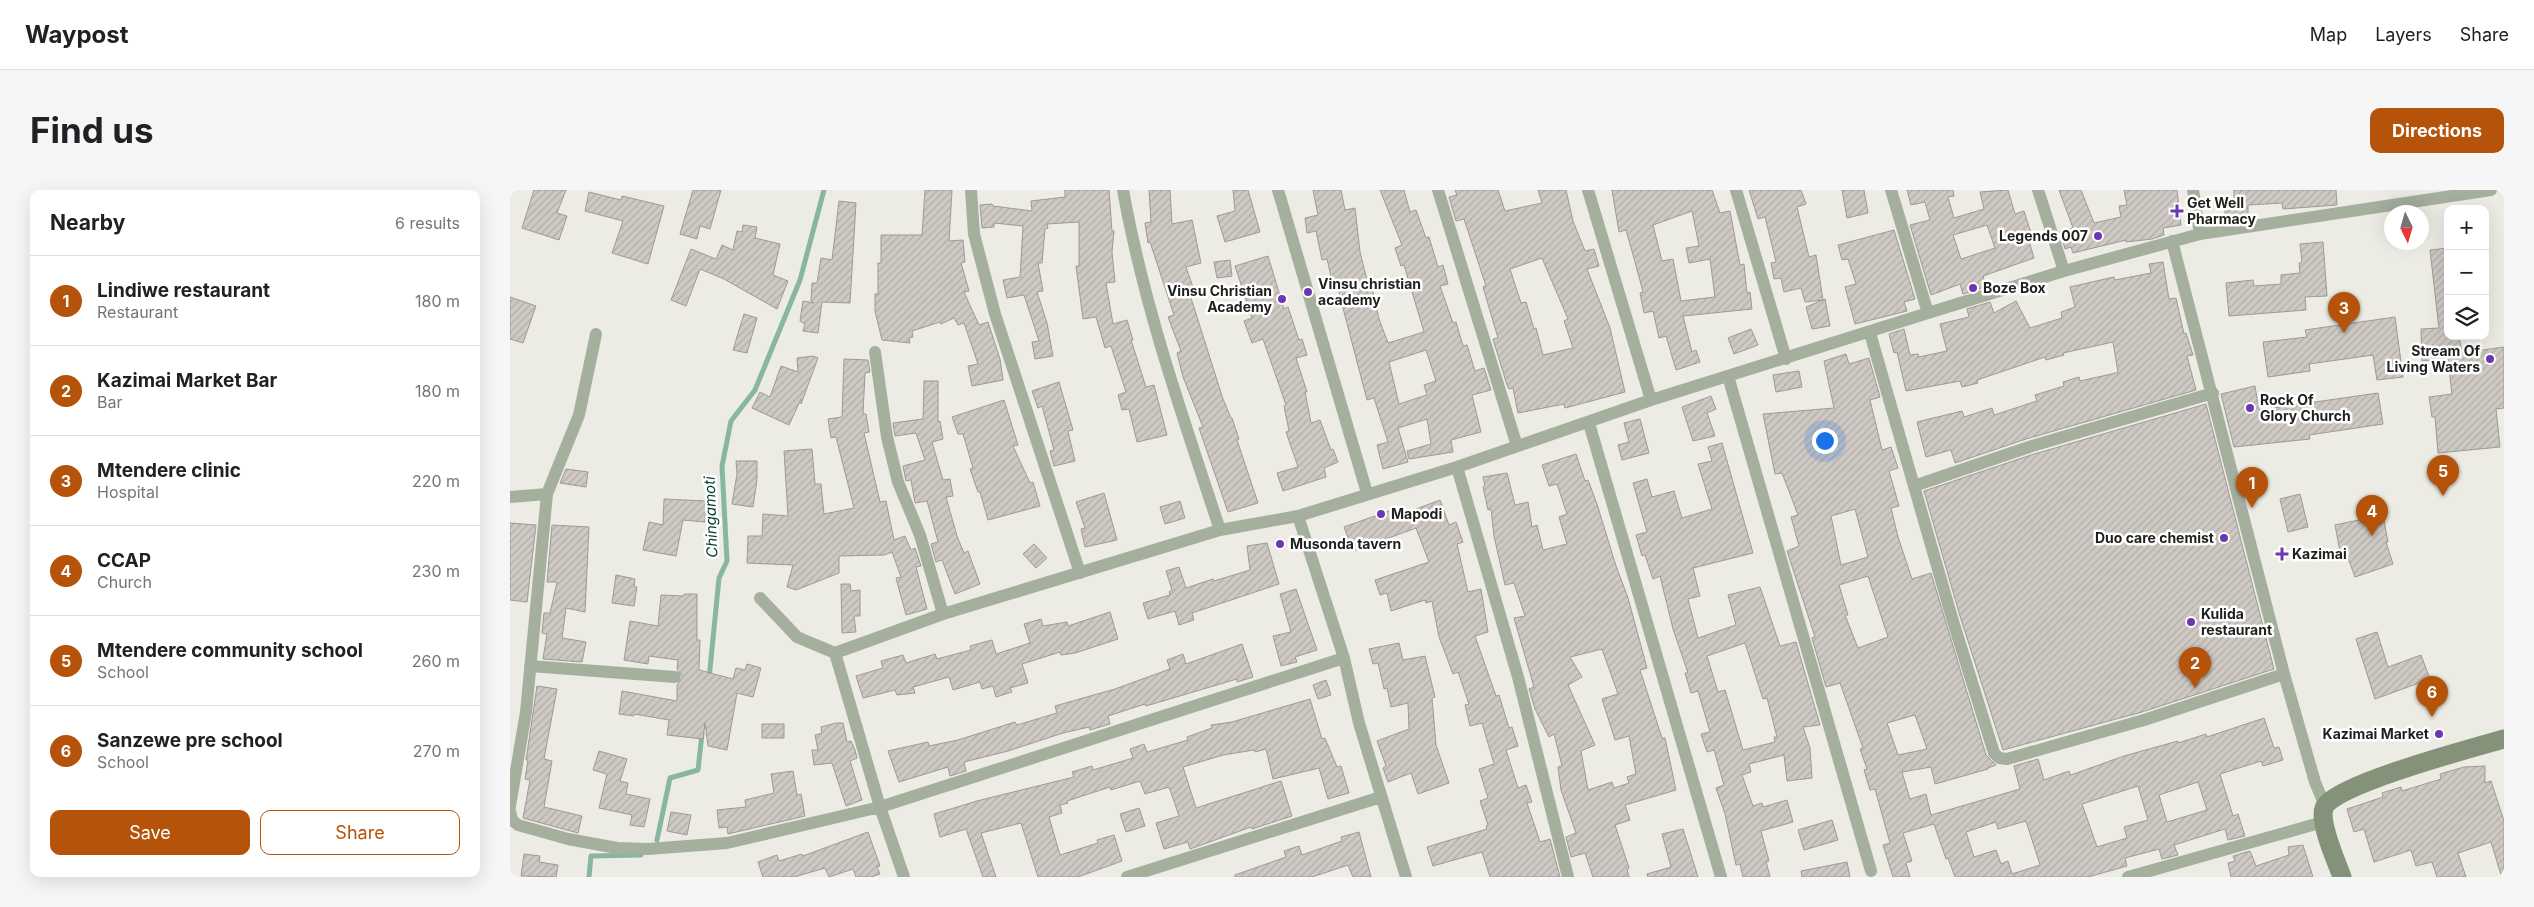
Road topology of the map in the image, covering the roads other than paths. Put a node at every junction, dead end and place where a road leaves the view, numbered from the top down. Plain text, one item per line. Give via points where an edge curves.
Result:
1 (971, 190) edge
2 (1123, 190) edge
3 (1278, 190) edge
4 (1438, 190) edge
5 (1588, 190) edge
6 (1736, 190) edge
7 (1891, 190) edge
8 (2038, 190) edge
9 (2193, 190) edge
10 (2491, 190) edge
11 (2200, 234) junction
12 (2172, 241) junction
13 (2064, 271) junction
14 (1928, 313) junction
15 (1870, 333) junction
16 (596, 334) dead end
17 (875, 352) dead end
18 (1786, 359) junction
19 (1728, 376) junction
20 (2213, 393) junction
21 (1651, 400) junction
22 (1590, 423) junction
23 (1516, 446) junction
24 (1457, 467) junction
25 (1914, 486) junction
26 (1367, 493) junction
27 (547, 494) junction
28 (510, 497) edge
29 (1298, 516) junction
30 (1220, 530) junction
31 (1080, 573) junction
32 (760, 598) dead end
33 (943, 614) junction
34 (836, 654) junction
35 (1344, 658) junction
36 (530, 666) junction
37 (2284, 674) junction
38 (675, 678) dead end
39 (2504, 739) edge
40 (1381, 797) junction
41 (510, 806) edge
42 (880, 807) junction
43 (510, 811) edge
44 (2324, 814) junction
45 (1871, 871) dead end
46 (904, 877) edge
47 (1127, 877) edge
48 (1406, 877) edge
49 (1568, 877) edge
50 (1721, 877) edge
51 (2128, 877) edge
52 (2342, 877) edge

1 - 31 street via 974,234 995,314
2 - 30 street via 1132,243 1154,329
3 - 26 street
4 - 23 street
5 - 21 street
6 - 18 street
7 - 14 street
8 - 13 street
9 - 11 street
10 - 11 street
11 - 12 street
12 - 13 street
12 - 20 street
13 - 14 street
14 - 15 street
15 - 18 street
15 - 25 street
16 - 27 street via 579,414
17 - 33 street via 887,437 898,482 920,534
18 - 19 street
19 - 21 street
19 - 45 street
20 - 25 street via 2029,447
20 - 37 street
21 - 22 street
22 - 23 street
22 - 50 street
23 - 24 street
24 - 26 street
24 - 49 street via 1518,677
25 - 37 street via 1954,627 1994,753 1999,758 2007,759 2144,720
26 - 29 street
27 - 28 street
27 - 36 street
29 - 30 street
29 - 35 street
30 - 31 street
31 - 33 street
32 - 34 street via 797,637
33 - 34 street
34 - 42 street
35 - 40 street
35 - 42 street
36 - 38 street
36 - 41 street via 526,712
37 - 44 street
39 - 44 main road via 2356,785 2335,796
40 - 47 street
40 - 48 street
42 - 43 street via 727,843 648,849 617,848 546,834 518,826
42 - 46 street
44 - 51 street
44 - 52 main road

